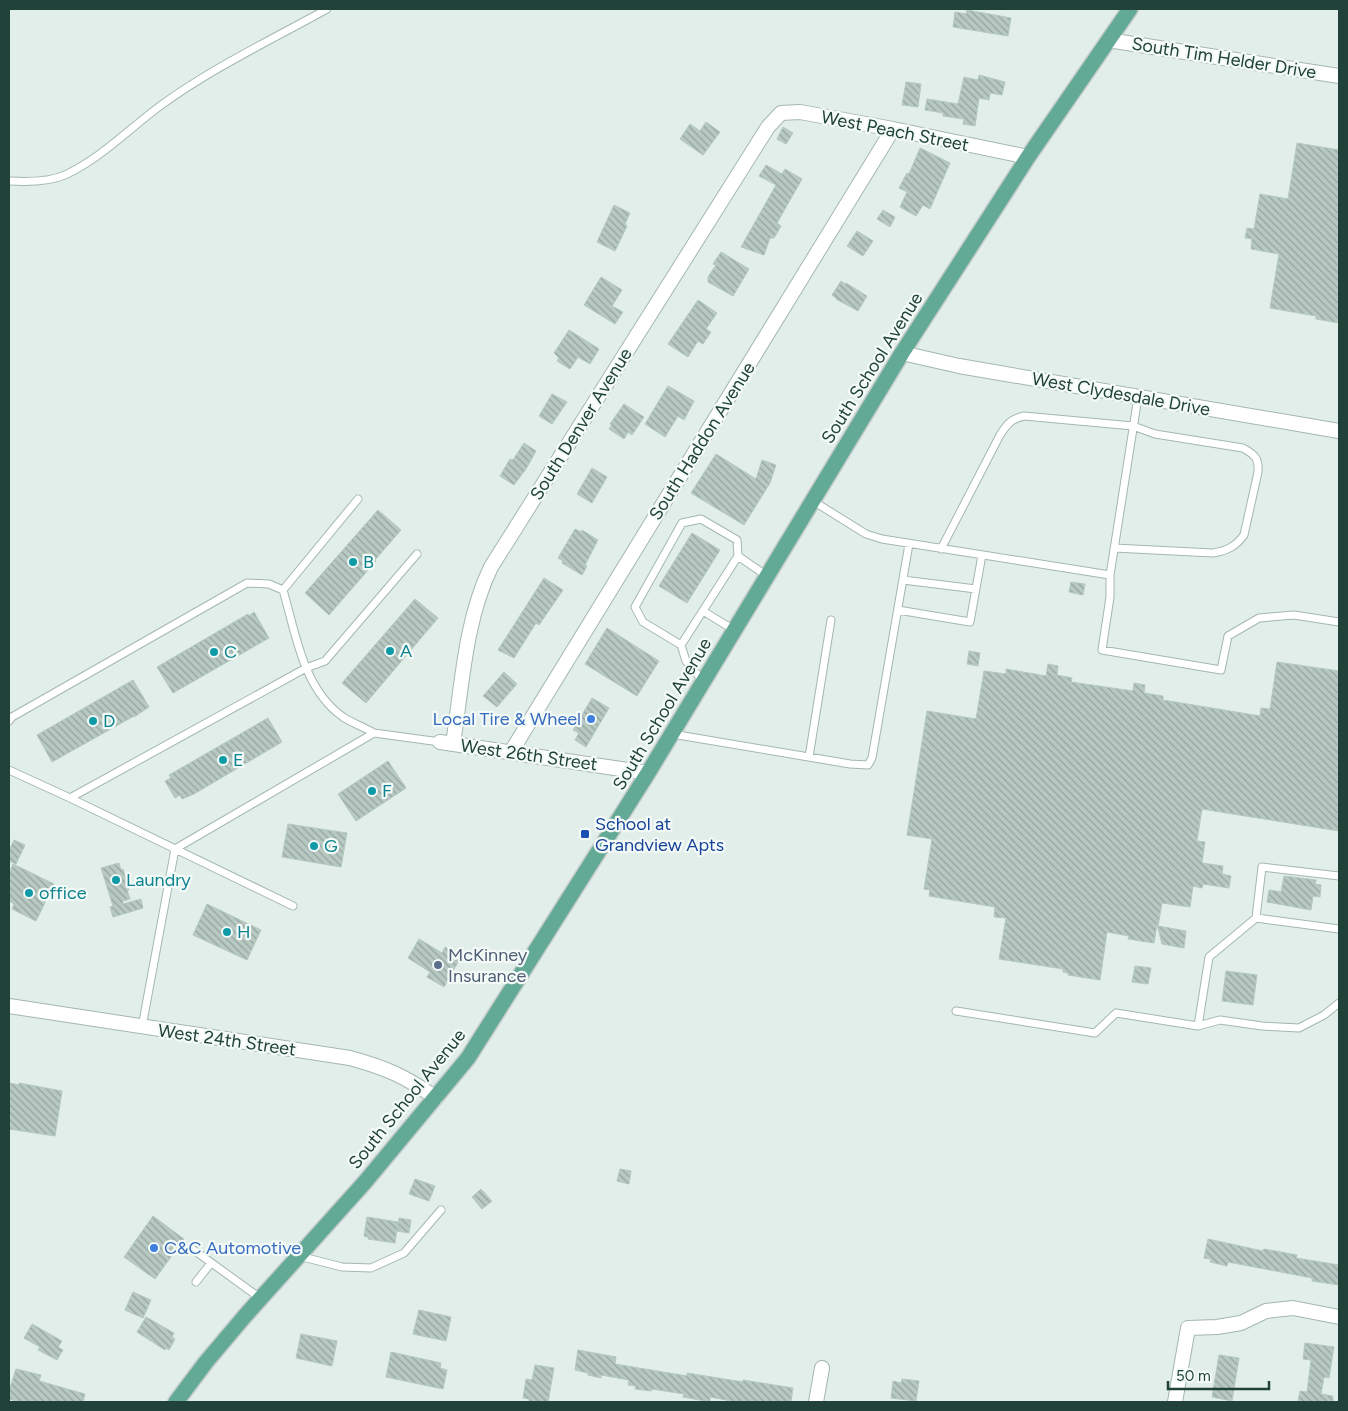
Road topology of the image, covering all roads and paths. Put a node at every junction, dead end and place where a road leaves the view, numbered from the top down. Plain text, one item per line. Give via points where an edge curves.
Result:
1 (327, 9) edge
2 (1130, 9) edge
3 (1108, 40) junction
4 (1339, 76) edge
5 (768, 127) joint
6 (893, 129) junction
7 (1028, 157) junction
8 (9, 181) edge
9 (902, 353) junction
10 (1138, 397) junction
11 (1134, 426) junction
12 (1339, 432) edge
13 (358, 499) dead end
14 (813, 501) junction
15 (909, 544) junction
16 (1114, 548) junction
17 (941, 549) junction
18 (417, 554) dead end
19 (982, 555) junction
20 (738, 556) junction
21 (1110, 575) junction
22 (767, 576) junction
23 (903, 580) junction
24 (976, 589) junction
25 (283, 590) junction
26 (898, 610) junction
27 (702, 612) junction
28 (831, 620) dead end
29 (1339, 622) edge
30 (734, 630) junction
31 (681, 645) junction
32 (306, 668) junction
33 (703, 681) junction
34 (9, 721) edge
35 (374, 732) junction
36 (672, 734) junction
37 (446, 743) junction
38 (511, 752) junction
39 (809, 757) junction
40 (9, 770) edge
41 (648, 773) junction
42 (70, 798) junction
43 (175, 849) junction
44 (1339, 876) edge
45 (292, 906) dead end
46 (1256, 918) junction
47 (1339, 929) edge
48 (1339, 1003) edge
49 (9, 1006) edge
50 (956, 1011) dead end
51 (1198, 1026) junction
52 (142, 1028) junction
53 (436, 1098) junction
54 (441, 1210) dead end
55 (191, 1248) dead end
56 (299, 1256) junction
57 (211, 1263) junction
58 (196, 1282) dead end
59 (260, 1299) junction
60 (1339, 1317) edge
61 (822, 1368) dead end
62 (176, 1402) edge
63 (816, 1402) edge
64 (1175, 1402) edge

1 - 8 lane via 208,74 160,106 83,166 55,178
2 - 3 main road, South School Avenue
3 - 4 street, South Tim Helder Drive
3 - 7 main road, South School Avenue
5 - 6 street, West Peach Street via 781,113 800,112
5 - 37 street, South Denver Avenue via 491,566 482,584
6 - 7 street, West Peach Street
6 - 38 street, South Haddon Avenue
7 - 9 main road, South School Avenue
9 - 10 street, West Clydesdale Drive
9 - 14 main road, South School Avenue
10 - 11 lane
10 - 12 street, West Clydesdale Drive
11 - 16 lane
11 - 16 lane via 1155,434 1244,448 1254,454 1258,472 1244,535 1226,551
11 - 17 lane via 1024,416 1013,418 1000,435
13 - 25 lane
14 - 15 lane via 866,534
14 - 22 main road, South School Avenue
15 - 17 lane
15 - 23 lane
16 - 21 lane
17 - 19 lane
18 - 32 lane via 325,662
19 - 21 lane
19 - 24 lane
20 - 22 lane
20 - 27 lane
20 - 31 lane via 737,540 701,519 682,523 635,607 643,622
21 - 29 lane via 1102,650 1221,670 1228,636 1259,618 1294,615
22 - 30 main road, South School Avenue
23 - 24 lane
23 - 26 lane
24 - 26 lane via 970,622
25 - 32 lane
25 - 34 lane via 269,584 247,583
26 - 39 lane via 870,762 862,766
27 - 30 lane
27 - 31 lane
28 - 39 lane
30 - 33 main road, South School Avenue
31 - 33 lane via 686,661
32 - 35 lane via 320,695 343,717
32 - 42 lane
33 - 36 main road, South School Avenue
35 - 37 lane
35 - 43 lane
36 - 39 lane
36 - 41 main road, South School Avenue
37 - 38 street, West 26th Street
38 - 41 street, West 26th Street
40 - 42 lane
41 - 53 main road, South School Avenue via 468,1058
42 - 43 lane
43 - 45 lane
43 - 52 lane
44 - 46 lane via 1262,867
46 - 47 lane
46 - 51 lane via 1208,957
48 - 51 lane via 1299,1028 1220,1020
49 - 52 street, West 24th Street
50 - 51 lane via 1095,1033 1116,1013
52 - 53 street, West 24th Street via 350,1058 404,1077
53 - 56 main road, South School Avenue
54 - 56 lane via 404,1253 371,1268 342,1267
55 - 57 lane
56 - 59 main road, South School Avenue
57 - 58 lane
57 - 59 lane
59 - 62 main road, South School Avenue
60 - 64 street via 1293,1308 1266,1311 1241,1323 1188,1328
61 - 63 street

